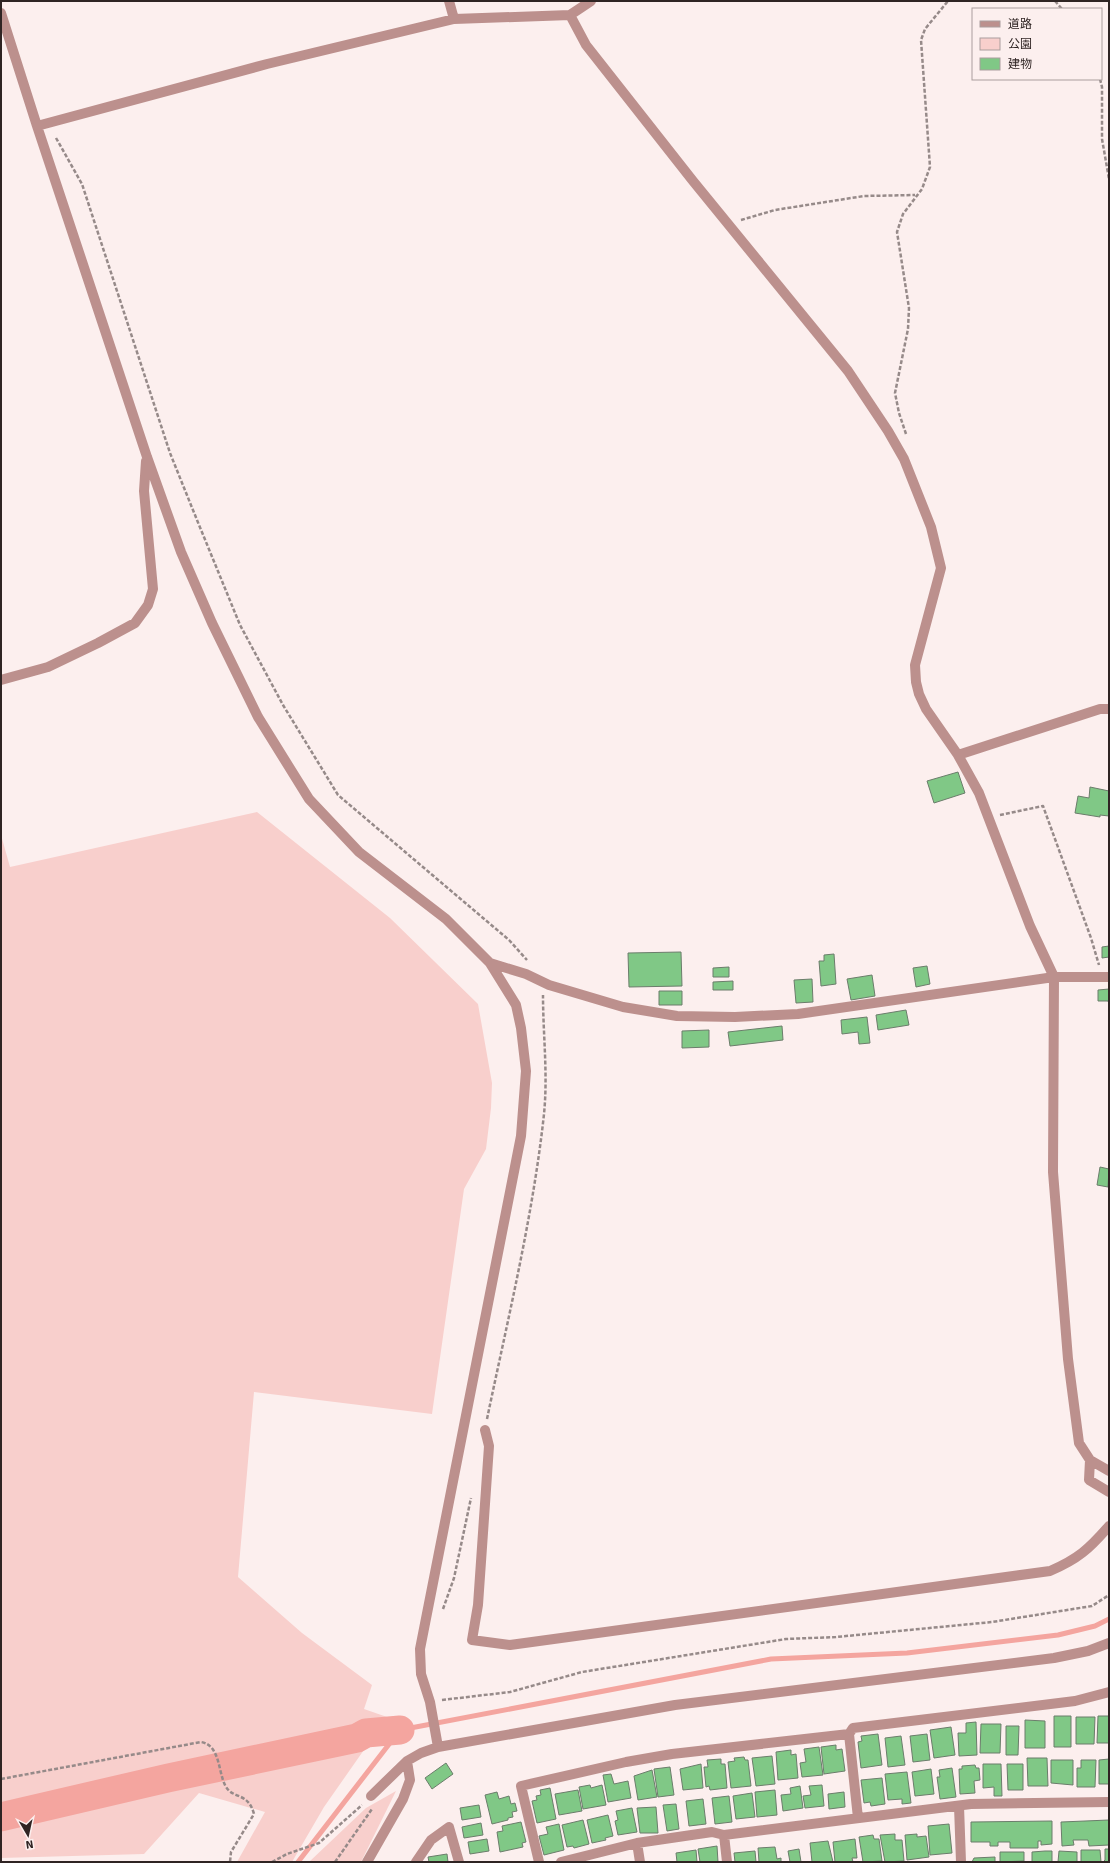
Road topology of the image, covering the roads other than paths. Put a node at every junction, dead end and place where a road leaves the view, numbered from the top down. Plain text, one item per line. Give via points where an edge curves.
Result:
1 (449, 1) edge
2 (590, 1) edge
3 (1, 13) edge
4 (570, 15) junction
5 (454, 19) junction
6 (37, 126) junction
7 (147, 457) junction
8 (1, 680) edge
9 (1109, 709) edge
10 (958, 754) junction
11 (490, 963) junction
12 (1105, 976) edge
13 (1054, 977) junction
14 (485, 1430) dead end
15 (1090, 1460) junction
16 (1109, 1471) edge
17 (1109, 1492) edge
18 (1109, 1526) edge
19 (1109, 1643) edge
20 (1109, 1692) edge
21 (849, 1734) junction
22 (438, 1745) junction
23 (407, 1761) junction
24 (371, 1796) road end
25 (1109, 1802) edge
26 (960, 1806) junction
27 (858, 1818) junction
28 (724, 1834) junction
29 (638, 1842) junction
30 (367, 1862) edge
31 (416, 1862) edge
32 (459, 1862) edge
33 (539, 1862) edge
34 (561, 1862) edge
35 (640, 1862) edge
36 (727, 1862) edge
37 (961, 1862) edge

1 - 5 street
2 - 4 street
3 - 6 street
4 - 5 street
4 - 10 street via 586,45 848,370 904,459 931,527 941,568 915,665 916,682 926,709
5 - 6 street via 266,64
6 - 7 street
7 - 8 street via 144,491 154,589 148,605 135,623 98,644 48,667
7 - 11 street via 181,552 212,623 258,717 309,799 359,852 446,919
9 - 10 street via 1100,709
10 - 13 street via 979,793 1030,926
11 - 13 street via 526,974 549,985 623,1007 677,1016 798,1014
11 - 22 street via 516,1005 526,1071 521,1136 420,1650 421,1674 432,1710
12 - 13 street
13 - 15 street via 1053,1172 1060,1268 1079,1444
14 - 18 street via 489,1446 478,1605 472,1640 510,1645 1050,1571 1072,1561 1089,1549
15 - 16 street
15 - 17 street via 1089,1480
19 - 22 street via 1088,1651 1054,1658 675,1706
20 - 21 street via 1076,1701 853,1728
21 - 27 street
21 - 33 street via 672,1754 521,1786
22 - 23 street
23 - 24 street
23 - 30 street via 410,1780 403,1799
25 - 26 street
26 - 27 street
26 - 37 street
27 - 28 street
28 - 29 street via 712,1832
28 - 36 street
29 - 34 street
29 - 35 street
31 - 32 street via 432,1840 449,1827

